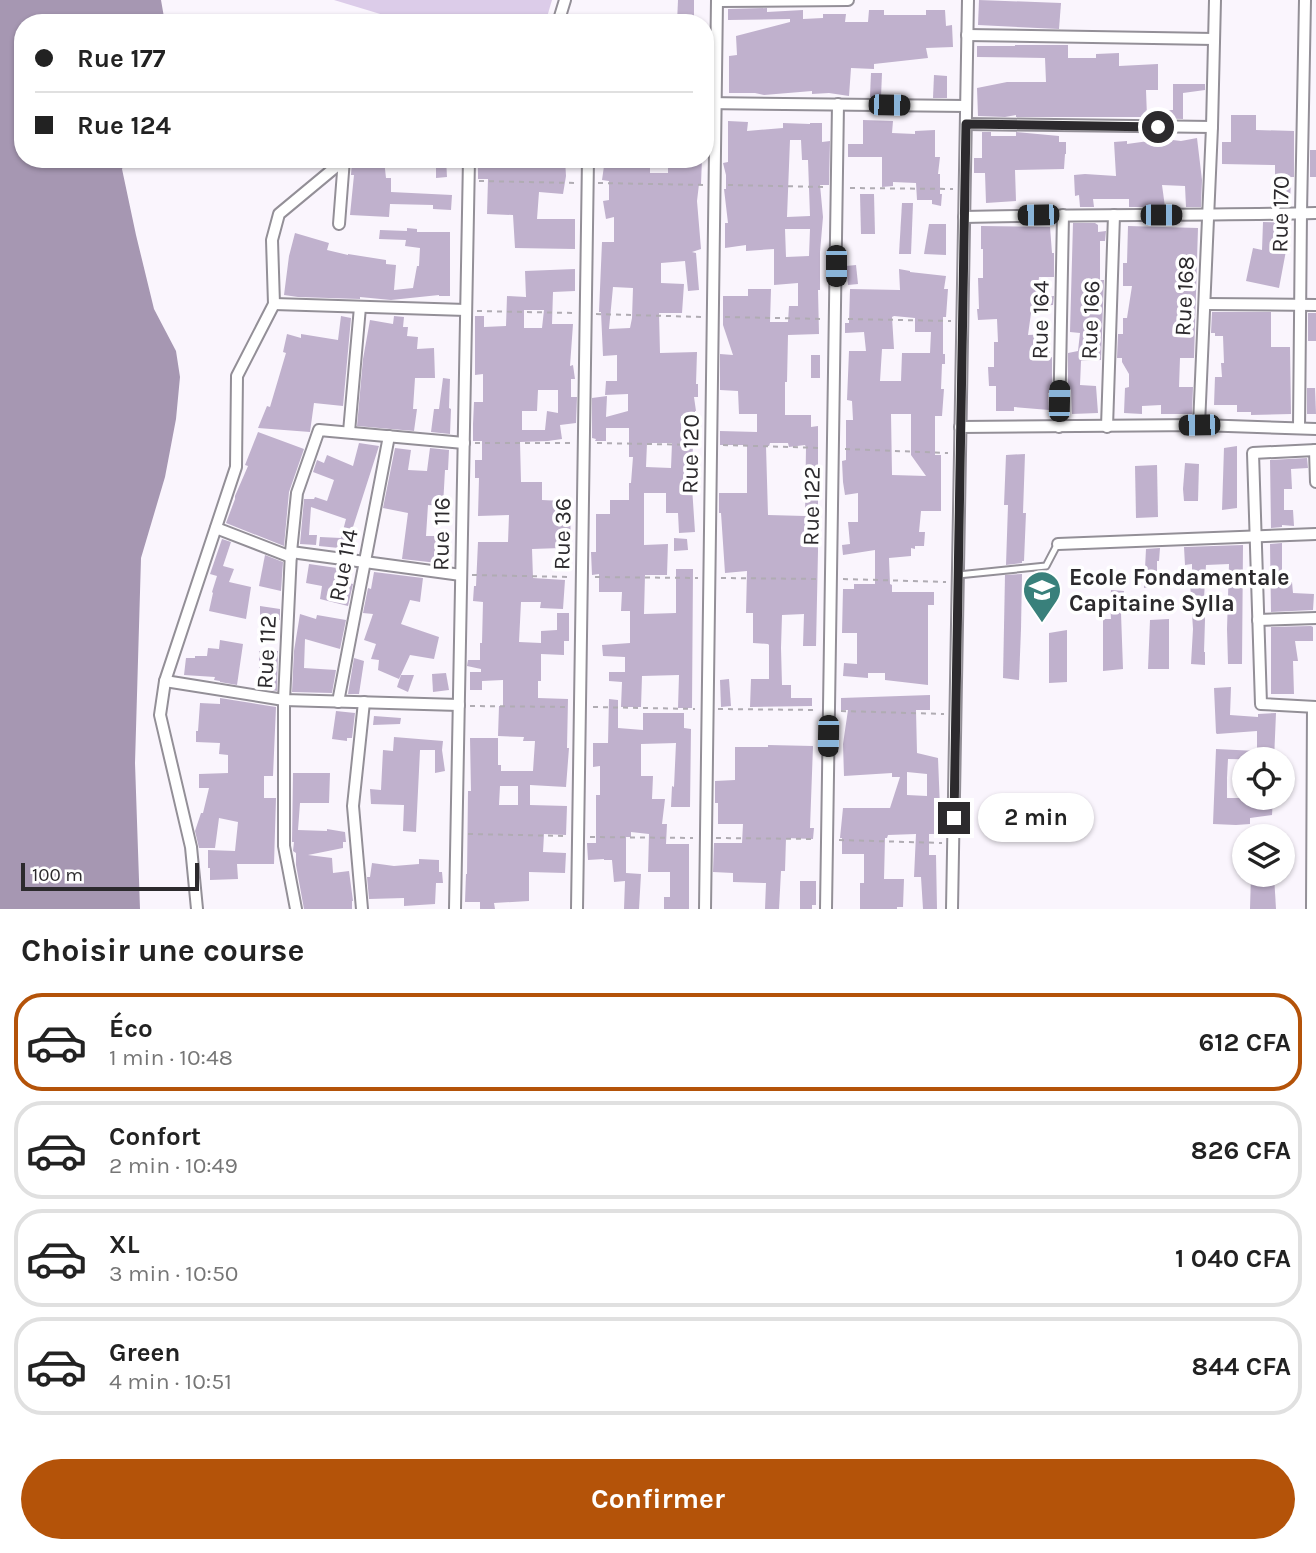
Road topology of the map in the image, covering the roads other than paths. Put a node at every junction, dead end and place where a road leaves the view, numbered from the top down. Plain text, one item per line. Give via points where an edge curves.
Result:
1 (848, 0) edge
2 (968, 0) edge
3 (1215, 0) edge
4 (1305, 0) edge
5 (717, 1) edge
6 (967, 35) junction
7 (1214, 39) junction
8 (714, 45) edge
9 (714, 103) edge
10 (838, 104) junction
11 (966, 106) junction
12 (966, 124) junction
13 (1212, 127) junction
14 (334, 168) edge
15 (343, 168) edge
16 (469, 168) edge
17 (588, 168) edge
18 (710, 168) edge
19 (1316, 213) edge
20 (1301, 214) junction
21 (1063, 215) junction
22 (1114, 215) junction
23 (1209, 216) junction
24 (964, 217) junction
25 (339, 223) dead end
26 (274, 304) junction
27 (1205, 304) junction
28 (1300, 305) junction
29 (1316, 305) edge
30 (360, 307) junction
31 (466, 310) junction
32 (1199, 425) junction
33 (960, 427) junction
34 (1059, 427) junction
35 (1107, 427) junction
36 (1299, 428) junction
37 (1316, 429) edge
38 (349, 432) junction
39 (389, 436) junction
40 (464, 443) junction
41 (1316, 450) edge
42 (1316, 482) edge
43 (216, 528) junction
44 (1316, 534) edge
45 (1255, 537) junction
46 (1058, 544) joint
47 (291, 555) junction
48 (364, 562) junction
49 (461, 575) junction
50 (958, 575) junction
51 (1316, 618) edge
52 (1258, 620) junction
53 (165, 681) junction
54 (284, 700) junction
55 (338, 702) junction
56 (364, 702) junction
57 (459, 705) junction
58 (1314, 707) edge
59 (197, 909) edge
60 (296, 909) edge
61 (362, 909) edge
62 (455, 909) edge
63 (577, 909) edge
64 (705, 909) edge
65 (825, 909) edge
66 (952, 909) edge
67 (1311, 909) edge

1 - 5 street
2 - 6 street
3 - 7 street, Rue 168
4 - 20 street, Rue 170
5 - 8 street, Rue 120
6 - 7 street
6 - 11 street
7 - 13 street, Rue 168
9 - 10 street
10 - 11 street
10 - 65 street, Rue 122
11 - 12 street
12 - 13 street
12 - 24 street
13 - 23 street, Rue 168
14 - 26 street via 279,214 272,240
15 - 25 street
16 - 31 street, Rue 116
17 - 63 street, Rue 36
18 - 64 street, Rue 120
19 - 20 street
20 - 23 street
20 - 28 street, Rue 170
21 - 22 street
21 - 24 street
21 - 34 street, Rue 164
22 - 23 street
22 - 35 street, Rue 166
23 - 27 street, Rue 168
24 - 33 street
26 - 30 street
26 - 43 street via 237,376 236,467
27 - 28 street
27 - 32 street, Rue 168
28 - 29 street
28 - 36 street, Rue 170
30 - 31 street
30 - 38 street
31 - 40 street, Rue 116
32 - 35 street
32 - 36 street
33 - 34 street
33 - 50 street
34 - 35 street
36 - 37 street
38 - 39 street, Rue 112
38 - 47 street, Rue 112 via 319,429 297,493
39 - 40 street, Rue 112
39 - 48 street, Rue 114
40 - 49 street, Rue 116
41 - 42 street
41 - 45 street via 1253,453
43 - 47 street
43 - 53 street
44 - 45 street
45 - 46 street
45 - 52 street
46 - 50 lane via 1046,566
47 - 48 street
47 - 54 street, Rue 112
48 - 49 street
48 - 55 street, Rue 114
49 - 57 street, Rue 116
50 - 66 street
51 - 52 street
52 - 58 street via 1261,704
53 - 54 street
53 - 59 street via 160,715 191,847
54 - 55 street
54 - 60 street, Rue 112 via 285,846
55 - 56 street
56 - 57 street
56 - 61 street via 353,806
57 - 62 street, Rue 116
58 - 67 street

